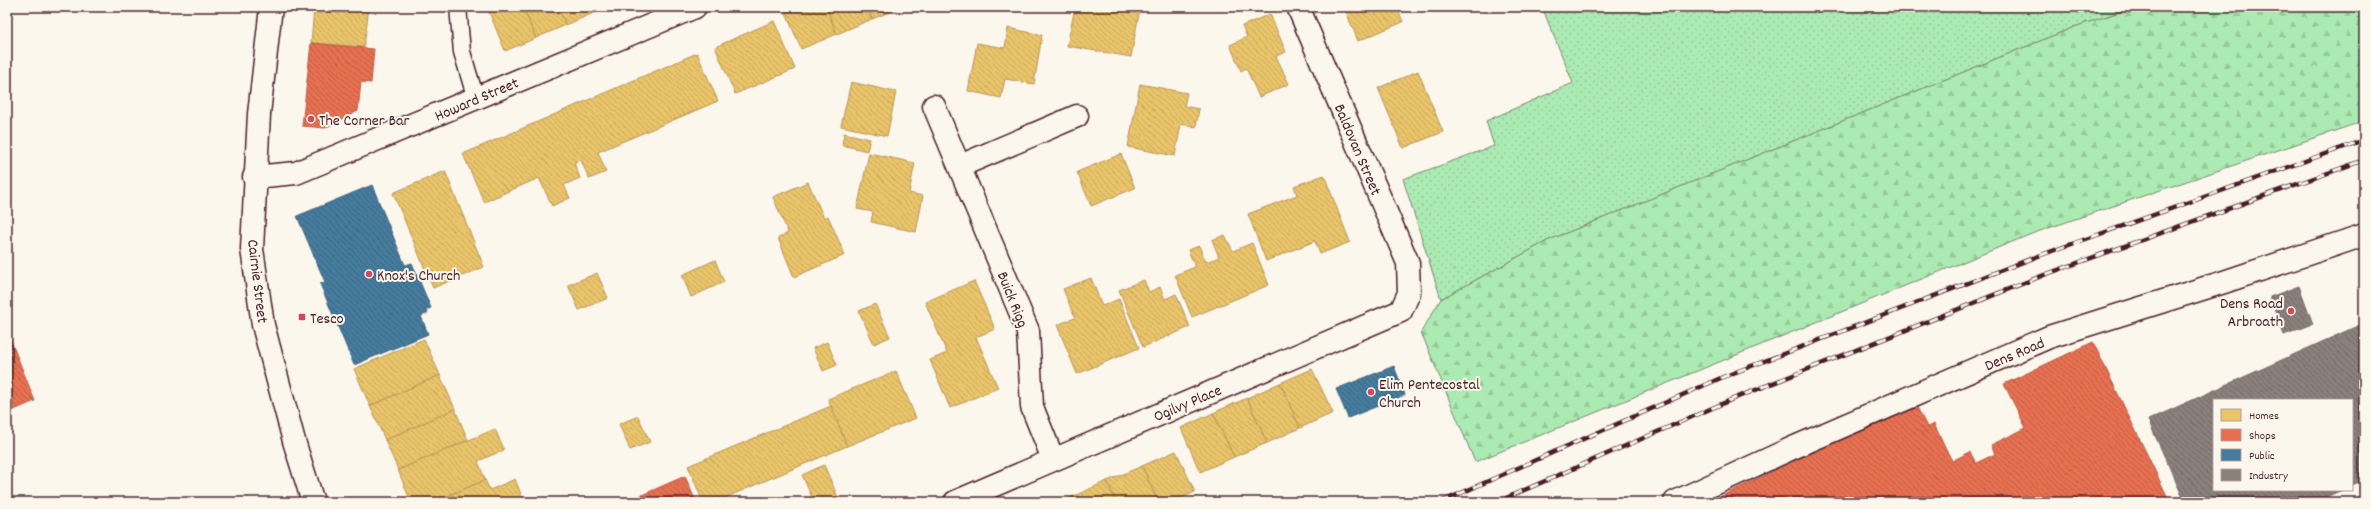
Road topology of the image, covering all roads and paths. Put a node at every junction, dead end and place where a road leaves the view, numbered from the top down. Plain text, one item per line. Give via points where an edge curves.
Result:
1 (271, 7) edge
2 (458, 7) edge
3 (695, 7) edge
4 (1298, 7) edge
5 (476, 99) junction
6 (934, 106) dead end
7 (1077, 116) dead end
8 (960, 166) junction
9 (254, 177) junction
10 (2364, 235) edge
11 (1409, 293) joint
12 (1053, 459) junction
13 (313, 502) edge
14 (955, 502) edge
15 (1675, 502) edge

1 - 9 street, Cairnie Street
2 - 5 lane via 462,52
3 - 5 street, Howard Street
4 - 11 street, Baldovan Street via 1408,263
5 - 9 street, Howard Street via 296,173
6 - 8 street, Buick Rigg
7 - 8 street
8 - 12 street, Buick Rigg via 1028,331 1032,407
9 - 13 street, Cairnie Street via 252,249 264,325 294,441
10 - 15 street, Dens Road via 2049,338 1788,450
11 - 12 street, Ogilvy Place via 1401,312
12 - 14 street, Ogilvy Place

